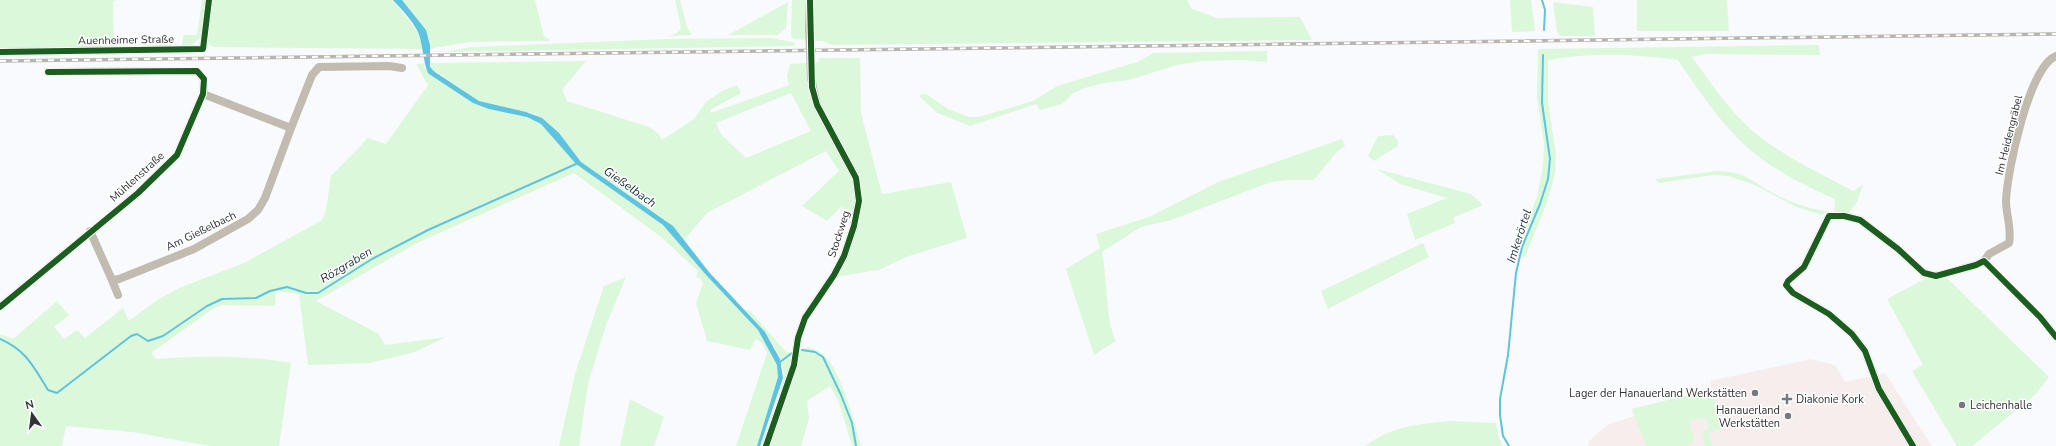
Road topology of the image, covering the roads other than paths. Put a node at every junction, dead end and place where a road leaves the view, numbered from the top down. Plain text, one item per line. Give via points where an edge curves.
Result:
1 (209, 0) edge
2 (810, 0) edge
3 (0, 52) edge
4 (2056, 56) edge
5 (402, 68) dead end
6 (48, 72) dead end
7 (203, 94) junction
8 (291, 128) junction
9 (90, 231) junction
10 (1984, 262) junction
11 (112, 280) junction
12 (118, 295) dead end
13 (0, 307) edge
14 (2056, 337) edge
15 (766, 446) edge
16 (1913, 446) edge

1 - 3 street, Auenheimer Straße via 203,49
2 - 15 street, Stockweg, bridge via 811,78 817,105 856,178 859,201 844,256 805,318 798,338 794,365
4 - 10 street, Im Heidengräbel via 2044,64 2029,95 2012,160 2006,199 2009,243 1989,254
5 - 8 street, Am Gießelbach via 319,67 312,75
6 - 7 street via 196,71 204,79
7 - 8 street
7 - 9 street, Mühlenstraße via 177,155 138,193
8 - 11 street, Am Gießelbach via 265,198 258,210 248,219 194,249
9 - 11 street
9 - 13 street, Mühlenstraße
10 - 14 street via 2040,317
10 - 16 street via 1936,276 1924,273 1860,220 1829,216 1809,259 1800,271 1788,280 1786,286 1793,293 1829,314 1852,334 1871,363 1877,384
11 - 12 street

